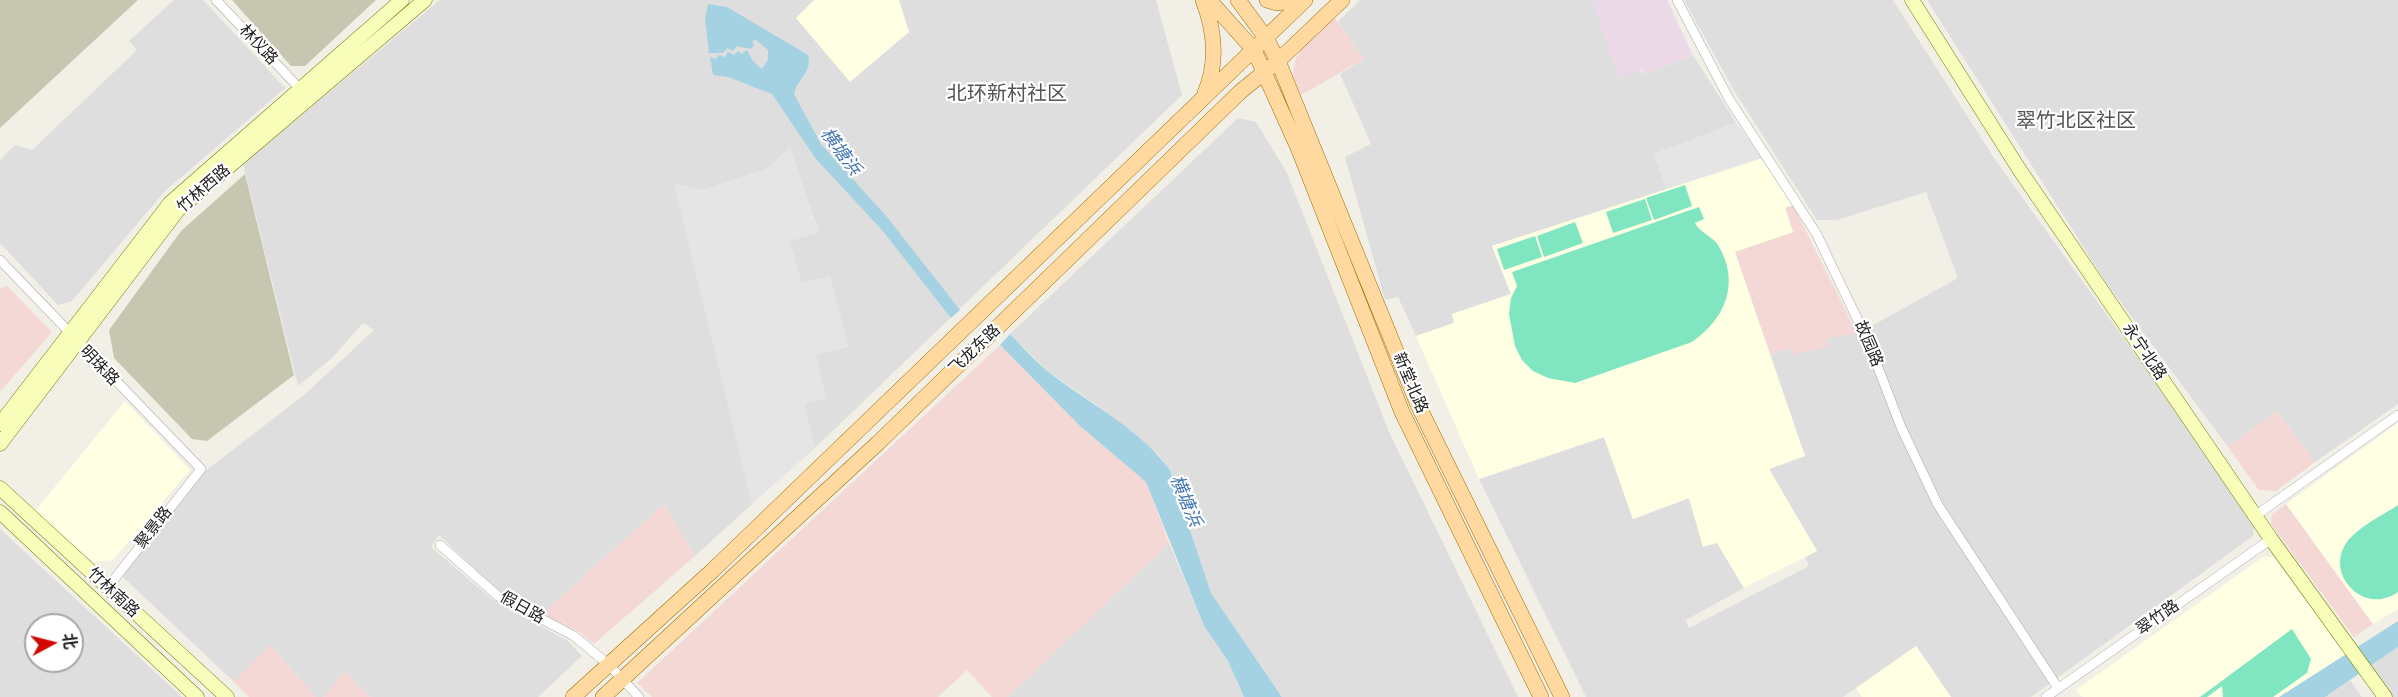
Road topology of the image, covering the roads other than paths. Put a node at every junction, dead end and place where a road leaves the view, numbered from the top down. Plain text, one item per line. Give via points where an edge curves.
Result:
1 (216, 0) edge
2 (402, 0) edge
3 (425, 0) edge
4 (1203, 0) edge
5 (1209, 0) edge
6 (1238, 0) edge
7 (1267, 0) edge
8 (1294, 0) edge
9 (1305, 0) edge
10 (1342, 0) edge
11 (1677, 0) edge
12 (1912, 0) edge
13 (1266, 38) junction
14 (1254, 50) junction
15 (1278, 61) junction
16 (1264, 73) junction
17 (301, 90) junction
18 (1202, 99) junction
19 (0, 260) edge
20 (73, 338) junction
21 (2398, 415) edge
22 (0, 423) edge
23 (0, 444) edge
24 (201, 469) joint
25 (0, 483) edge
26 (5, 493) edge
27 (0, 512) edge
28 (2255, 516) junction
29 (2271, 539) junction
30 (440, 544) dead end
31 (108, 587) junction
32 (609, 664) junction
33 (623, 679) junction
34 (2058, 688) junction
35 (197, 697) edge
36 (227, 697) edge
37 (573, 697) edge
38 (603, 697) edge
39 (639, 697) edge
40 (1541, 697) edge
41 (1562, 697) edge
42 (2046, 697) edge
43 (2385, 697) edge

1 - 17 street, 林仪路
2 - 17 main road, 竹林西路
3 - 20 main road, 竹林西路 via 177,210
4 - 18 main road via 1212,21 1215,54
5 - 14 main road, 新堂北路
6 - 13 main road, 新堂北路
7 - 8 main road
9 - 13 main road, 飞龙东路
10 - 15 main road, 飞龙东路
11 - 34 street, 故园路 via 1729,99 1816,232 1938,505
12 - 28 main road, 永宁北路 via 2019,169
13 - 14 main road, 飞龙东路
13 - 15 main road, 新堂北路
14 - 16 main road, 新堂北路
14 - 18 main road, 飞龙东路
15 - 16 main road, 飞龙东路
15 - 41 main road, 新堂北路 via 1418,405
16 - 33 main road, 飞龙东路 via 869,452
16 - 40 main road, 新堂北路 via 1299,150 1402,412
17 - 20 main road, 竹林西路 via 171,203
18 - 32 main road, 飞龙东路 via 721,563
19 - 20 street, 明珠路
20 - 22 main road, 竹林西路
20 - 23 main road, 竹林西路
20 - 24 street, 明珠路
21 - 28 street
24 - 31 street, 聚景路
25 - 26 main road, 竹林南路
26 - 31 main road, 竹林南路
27 - 35 main road, 竹林南路
28 - 29 main road, 永宁北路
29 - 34 street, 翠竹路
29 - 43 main road, 永宁北路
30 - 32 street, 假日路 via 498,596 574,636
31 - 36 main road, 竹林南路
32 - 33 street, 假日路
32 - 37 main road, 飞龙东路
33 - 38 main road, 飞龙东路
33 - 39 street, 假日路
34 - 42 street, 翠竹路

